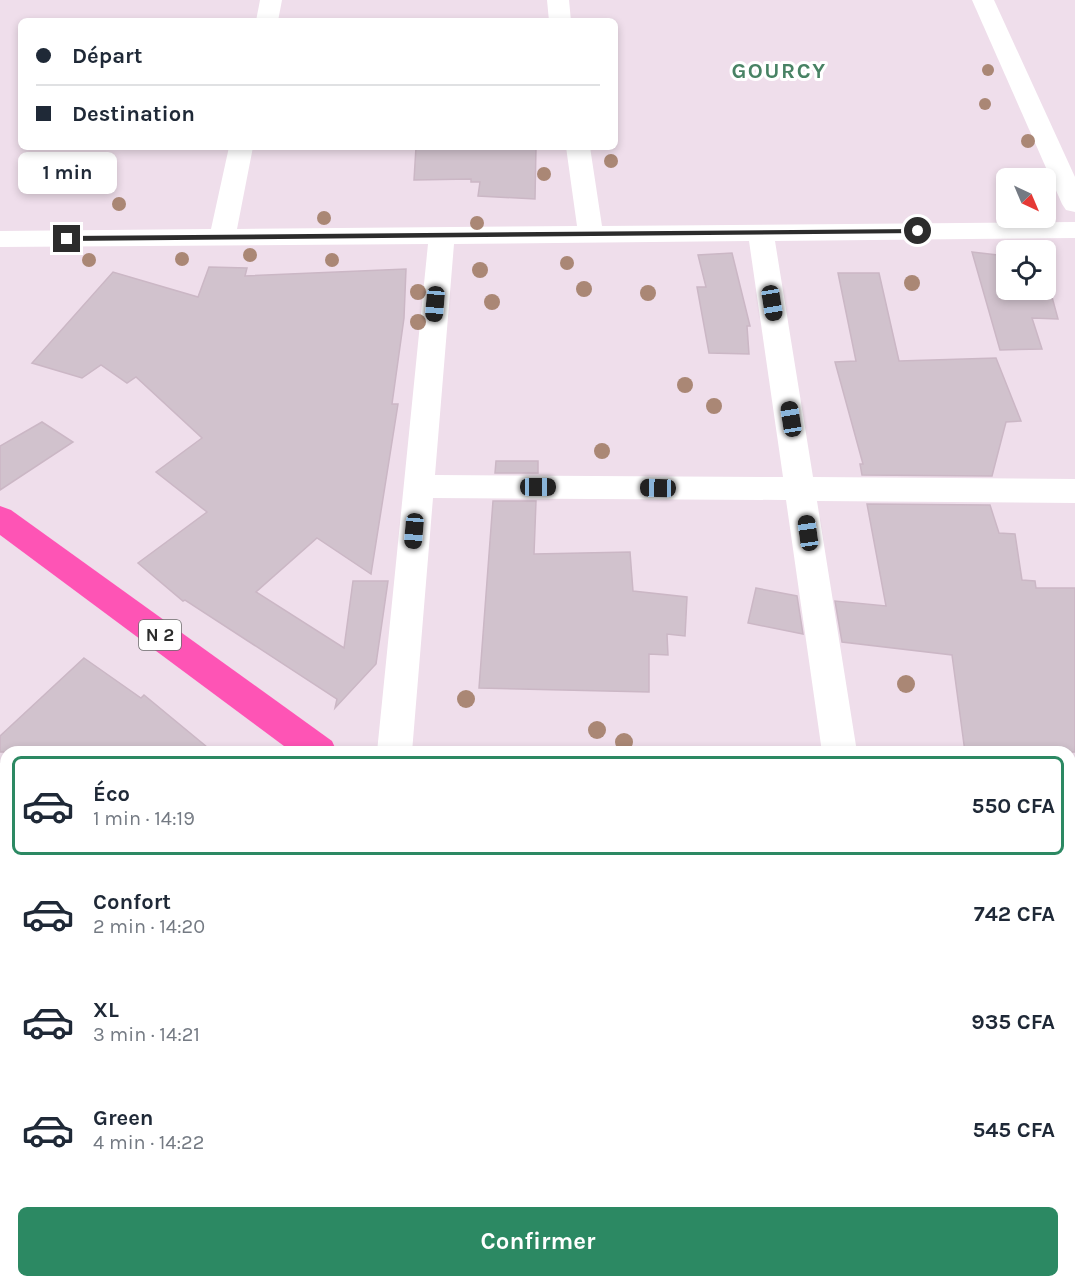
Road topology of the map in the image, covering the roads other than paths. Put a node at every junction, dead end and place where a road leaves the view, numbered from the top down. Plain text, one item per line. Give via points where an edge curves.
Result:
1 (272, 0) edge
2 (558, 0) edge
3 (983, 0) edge
4 (268, 18) edge
5 (561, 18) edge
6 (240, 150) edge
7 (578, 150) edge
8 (1075, 204) edge
9 (1075, 230) edge
10 (761, 232) junction
11 (591, 235) junction
12 (442, 236) junction
13 (222, 238) junction
14 (0, 239) edge
15 (418, 486) junction
16 (802, 490) junction
17 (1075, 491) edge
18 (0, 518) edge
19 (312, 746) edge
20 (395, 746) edge
21 (839, 746) edge

1 - 4 street
2 - 5 street
3 - 8 street
6 - 13 street
7 - 11 street
9 - 10 street
10 - 11 street
10 - 16 street
11 - 12 street
12 - 13 street
12 - 15 street
13 - 14 street
15 - 16 street
15 - 20 street
16 - 17 street
16 - 21 street
18 - 19 main road, N 2

